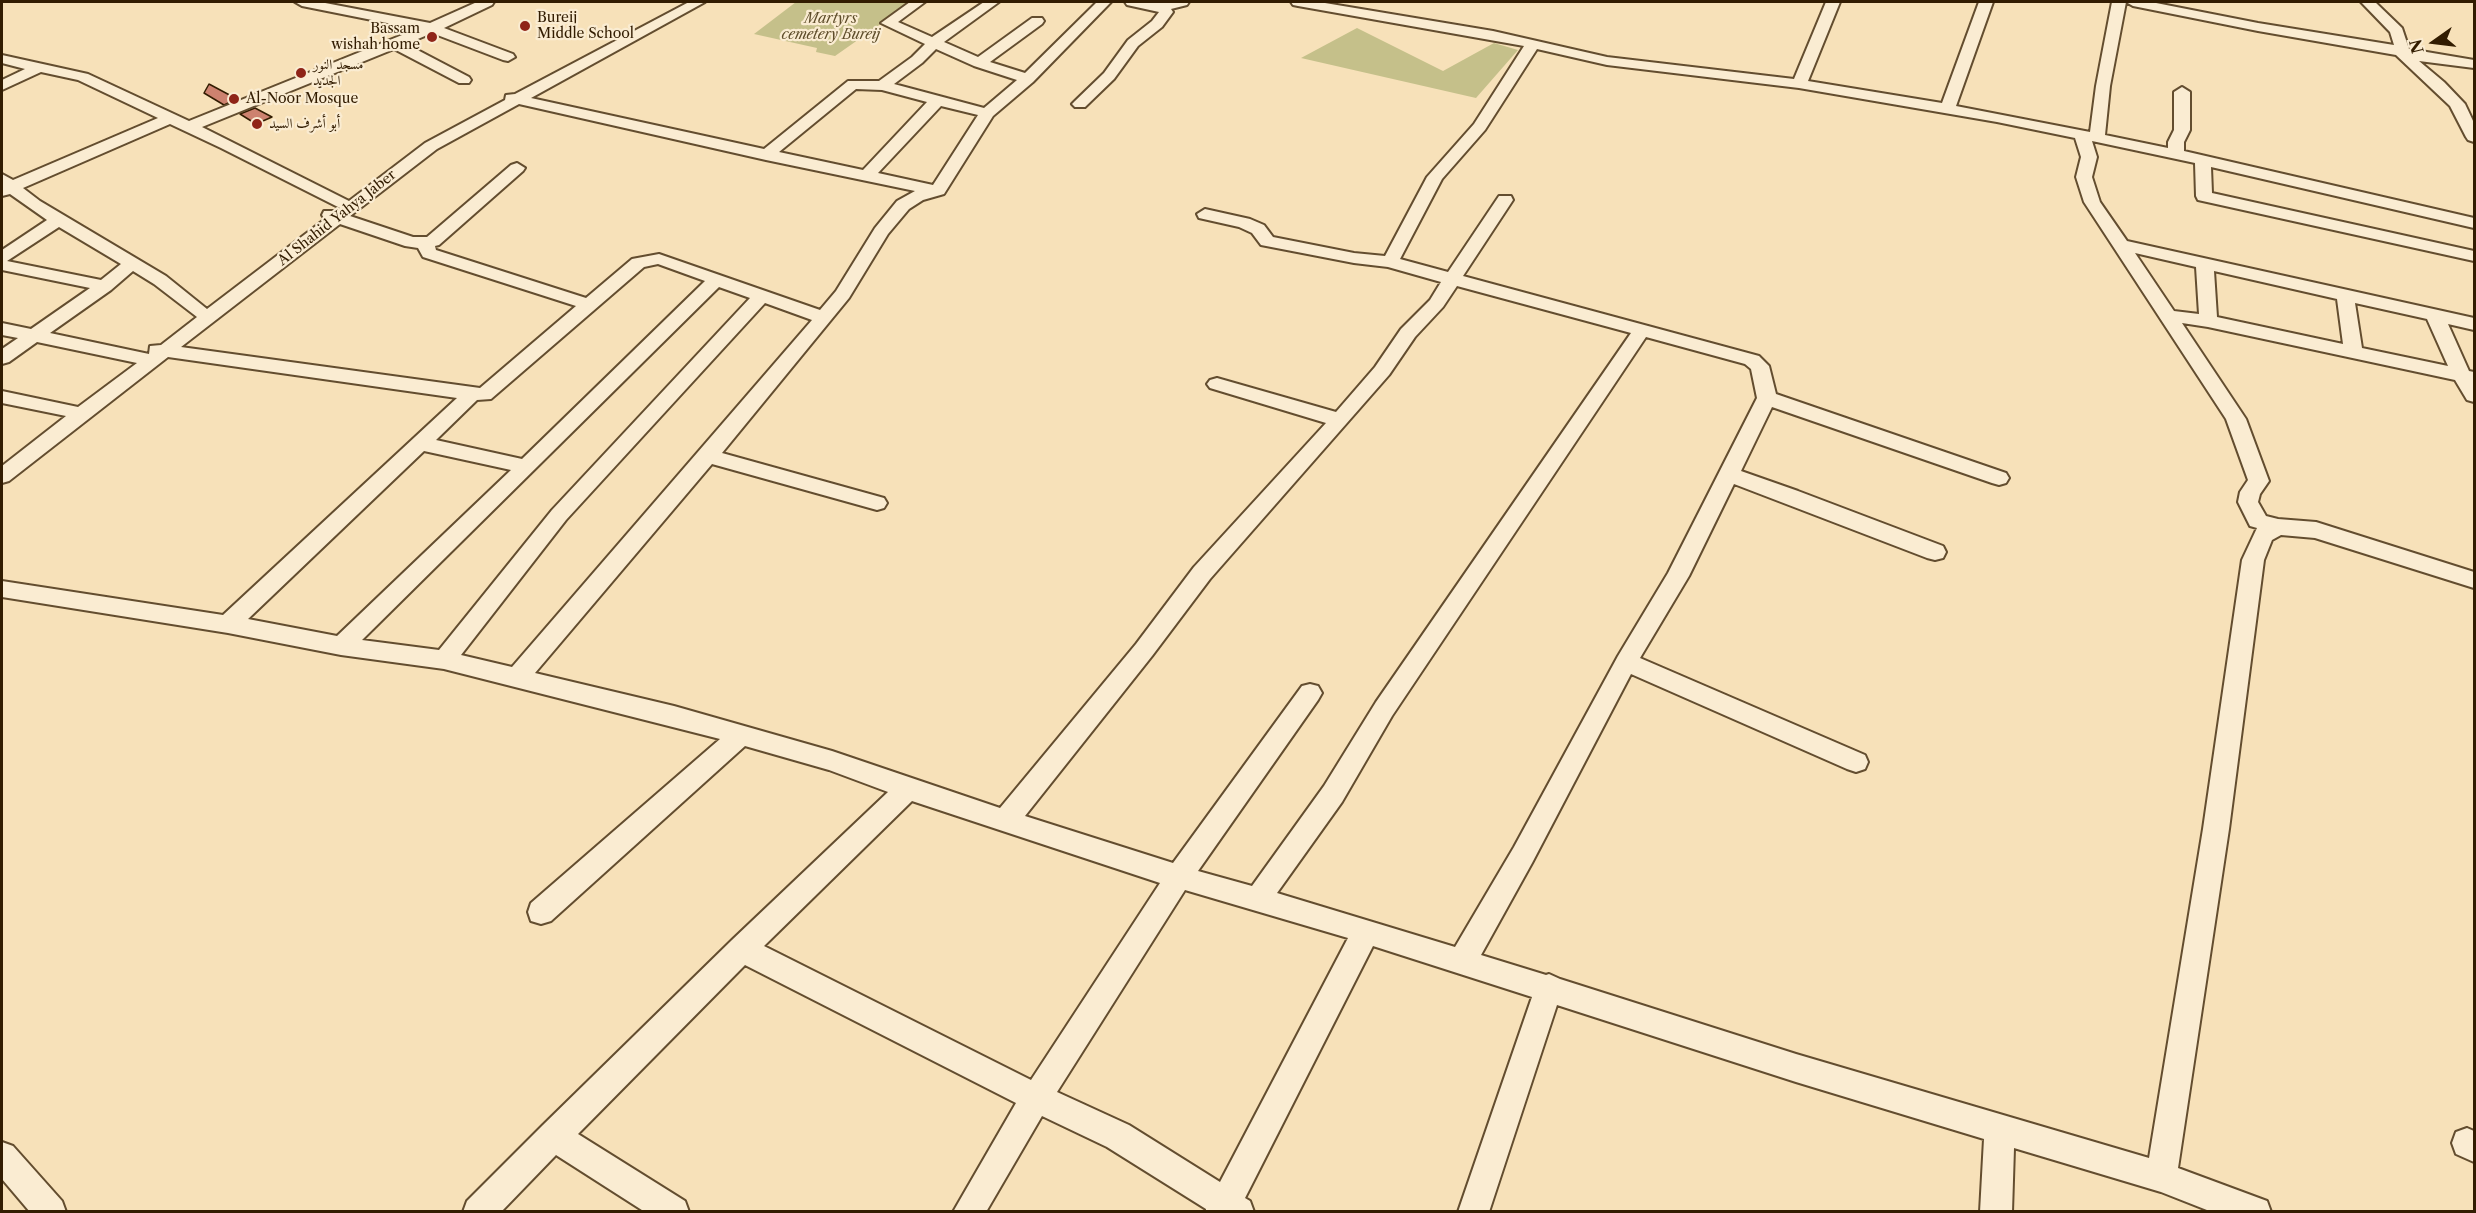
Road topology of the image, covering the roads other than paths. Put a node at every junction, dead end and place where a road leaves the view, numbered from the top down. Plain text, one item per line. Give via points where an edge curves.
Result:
1 (302, 2) edge
2 (379, 2) edge
3 (487, 2) edge
4 (684, 2) edge
5 (699, 2) edge
6 (918, 2) edge
7 (992, 2) edge
8 (1104, 2) edge
9 (1132, 2) edge
10 (1182, 2) edge
11 (1298, 2) edge
12 (1833, 2) edge
13 (1986, 2) edge
14 (2119, 2) edge
15 (2133, 2) edge
16 (2368, 2) edge
17 (1162, 7) junction
18 (363, 13) junction
19 (1037, 21) dead end
20 (432, 28) junction
21 (935, 42) junction
22 (394, 43) junction
23 (1533, 44) junction
24 (2401, 51) junction
25 (508, 57) dead end
26 (4, 62) edge
27 (979, 63) junction
28 (2475, 64) edge
29 (40, 67) junction
30 (1028, 79) junction
31 (464, 80) dead end
32 (1799, 84) junction
33 (2, 86) edge
34 (882, 86) junction
35 (2182, 92) dead end
36 (511, 98) junction
37 (937, 100) junction
38 (1080, 104) dead end
39 (2457, 104) junction
40 (2475, 106) edge
41 (1948, 108) junction
42 (987, 113) junction
43 (171, 118) junction
44 (189, 127) junction
45 (2472, 130) edge
46 (2090, 137) junction
47 (2176, 154) junction
48 (766, 155) junction
49 (2203, 161) junction
50 (517, 168) dead end
51 (867, 176) junction
52 (5, 185) edge
53 (938, 191) junction
54 (1505, 200) dead end
55 (337, 213) junction
56 (1205, 214) dead end
57 (60, 219) junction
58 (2475, 223) edge
59 (425, 243) junction
60 (2121, 245) junction
61 (2475, 256) edge
62 (2, 257) edge
63 (1390, 262) junction
64 (131, 264) junction
65 (2, 265) edge
66 (2205, 265) junction
67 (1452, 279) junction
68 (716, 281) junction
69 (105, 286) junction
70 (2345, 295) junction
71 (762, 296) junction
72 (588, 304) junction
73 (200, 312) junction
74 (2168, 316) junction
75 (2435, 316) junction
76 (821, 317) junction
77 (2208, 321) junction
78 (2475, 324) edge
79 (2, 329) edge
80 (1642, 330) junction
81 (32, 336) junction
82 (2353, 352) junction
83 (153, 353) junction
84 (2, 358) edge
85 (2468, 376) edge
86 (1217, 384) dead end
87 (473, 393) junction
88 (2475, 396) edge
89 (2, 397) edge
90 (1767, 399) junction
91 (71, 411) junction
92 (1340, 420) junction
93 (421, 443) junction
94 (708, 456) junction
95 (2, 465) edge
96 (526, 467) junction
97 (1729, 475) junction
98 (2, 476) edge
99 (1999, 478) dead end
100 (876, 503) dead end
101 (2278, 527) junction
102 (1935, 552) dead end
103 (2475, 580) edge
104 (2, 589) edge
105 (228, 624) junction
106 (341, 646) junction
107 (444, 660) junction
108 (1626, 662) junction
109 (518, 677) junction
110 (1310, 693) dead end
111 (741, 735) junction
112 (1856, 762) dead end
113 (908, 789) junction
114 (1005, 821) junction
115 (1179, 877) junction
116 (1258, 899) junction
117 (541, 912) dead end
118 (1366, 931) junction
119 (742, 949) junction
120 (1462, 961) junction
121 (1549, 987) junction
122 (1036, 1098) junction
123 (1999, 1129) junction
124 (554, 1136) junction
125 (2, 1157) edge
126 (2161, 1177) junction
127 (1228, 1209) edge
128 (51, 1212) edge
129 (478, 1212) edge
130 (674, 1212) edge
131 (968, 1212) edge
132 (1473, 1212) edge
133 (1996, 1212) edge
134 (2256, 1212) edge

1 - 18 street
2 - 18 street
3 - 20 street
4 - 36 street, Al Shahid Yahya Jaber
5 - 36 street, Al Shahid Yahya Jaber
6 - 21 street via 888,23
7 - 21 street
8 - 30 street
9 - 17 street
10 - 17 street
11 - 23 street
12 - 32 street
13 - 41 street
14 - 46 street
15 - 24 street
16 - 24 street via 2397,31
17 - 38 street via 1166,12 1157,24 1133,43 1109,76
18 - 20 street
19 - 27 street
20 - 22 street
20 - 25 street
21 - 27 street
21 - 34 street
22 - 31 street
22 - 44 street
23 - 32 street via 1607,61
23 - 63 street via 1480,127 1435,177
24 - 28 street via 2412,56
24 - 39 street
26 - 29 street
27 - 30 street
29 - 33 street
29 - 43 street via 83,77
30 - 42 street
32 - 41 street
34 - 37 street
34 - 48 street via 853,84
35 - 47 street via 2182,129
36 - 48 street
36 - 55 street, Al Shahid Yahya Jaber via 431,146
37 - 42 street
37 - 51 street
39 - 40 street
39 - 45 street
41 - 46 street
42 - 53 street
43 - 44 street
43 - 52 street
44 - 55 street
46 - 47 street
46 - 60 street via 2084,177 2092,202
47 - 49 street
48 - 51 street
49 - 58 street
49 - 61 street via 2204,196
50 - 59 street via 433,241
51 - 53 street
52 - 57 street
53 - 76 street via 917,196 903,205 843,294
54 - 67 street
55 - 59 street via 411,242
55 - 73 street, Al Shahid Yahya Jaber
55 - 83 street, Al Shahid Yahya Jaber
56 - 63 street via 1258,229 1267,241
57 - 62 street
57 - 64 street
59 - 72 street via 429,253
60 - 66 street
60 - 74 street
63 - 67 street
64 - 69 street
64 - 73 street via 160,280
65 - 69 street
66 - 70 street
66 - 77 street
67 - 80 street
67 - 92 street via 1437,303 1408,333
68 - 71 street
68 - 72 street via 659,259 638,262
68 - 96 street
69 - 81 street
70 - 75 street
70 - 82 street
71 - 76 street
71 - 107 street via 559,515
72 - 87 street via 484,395
73 - 83 street, Al Shahid Yahya Jaber
74 - 77 street
74 - 101 street via 2236,419 2259,481 2250,492 2251,511 2258,521
75 - 78 street
75 - 85 street
76 - 94 street
77 - 82 street
79 - 81 street
80 - 90 street via 1752,360 1760,366
80 - 116 street via 1384,709 1333,794
81 - 83 street
81 - 84 street
82 - 85 street
83 - 87 street
83 - 91 street, Al Shahid Yahya Jaber
83 - 98 street, Al Shahid Yahya Jaber
85 - 88 street
86 - 92 street
87 - 93 street
89 - 91 street
90 - 97 street
90 - 99 street
91 - 95 street, Al Shahid Yahya Jaber
92 - 114 street via 1202,573
93 - 96 street
93 - 105 street
94 - 100 street
94 - 109 street
96 - 106 street
97 - 102 street
97 - 108 street via 1678,576
101 - 103 street via 2316,530
101 - 126 street via 2263,535 2253,560
104 - 105 street
105 - 106 street
106 - 107 street
107 - 109 street
108 - 112 street
108 - 120 street
109 - 111 street
110 - 115 street
111 - 113 street via 832,761
111 - 117 street
113 - 114 street
113 - 119 street
114 - 115 street
115 - 116 street
115 - 122 street
116 - 118 street
118 - 120 street
118 - 127 street
119 - 122 street
119 - 124 street
120 - 121 street
121 - 123 street
121 - 132 street
122 - 127 street via 1118,1136
122 - 131 street
123 - 126 street
123 - 133 street
124 - 129 street
124 - 130 street
125 - 128 street
126 - 134 street

